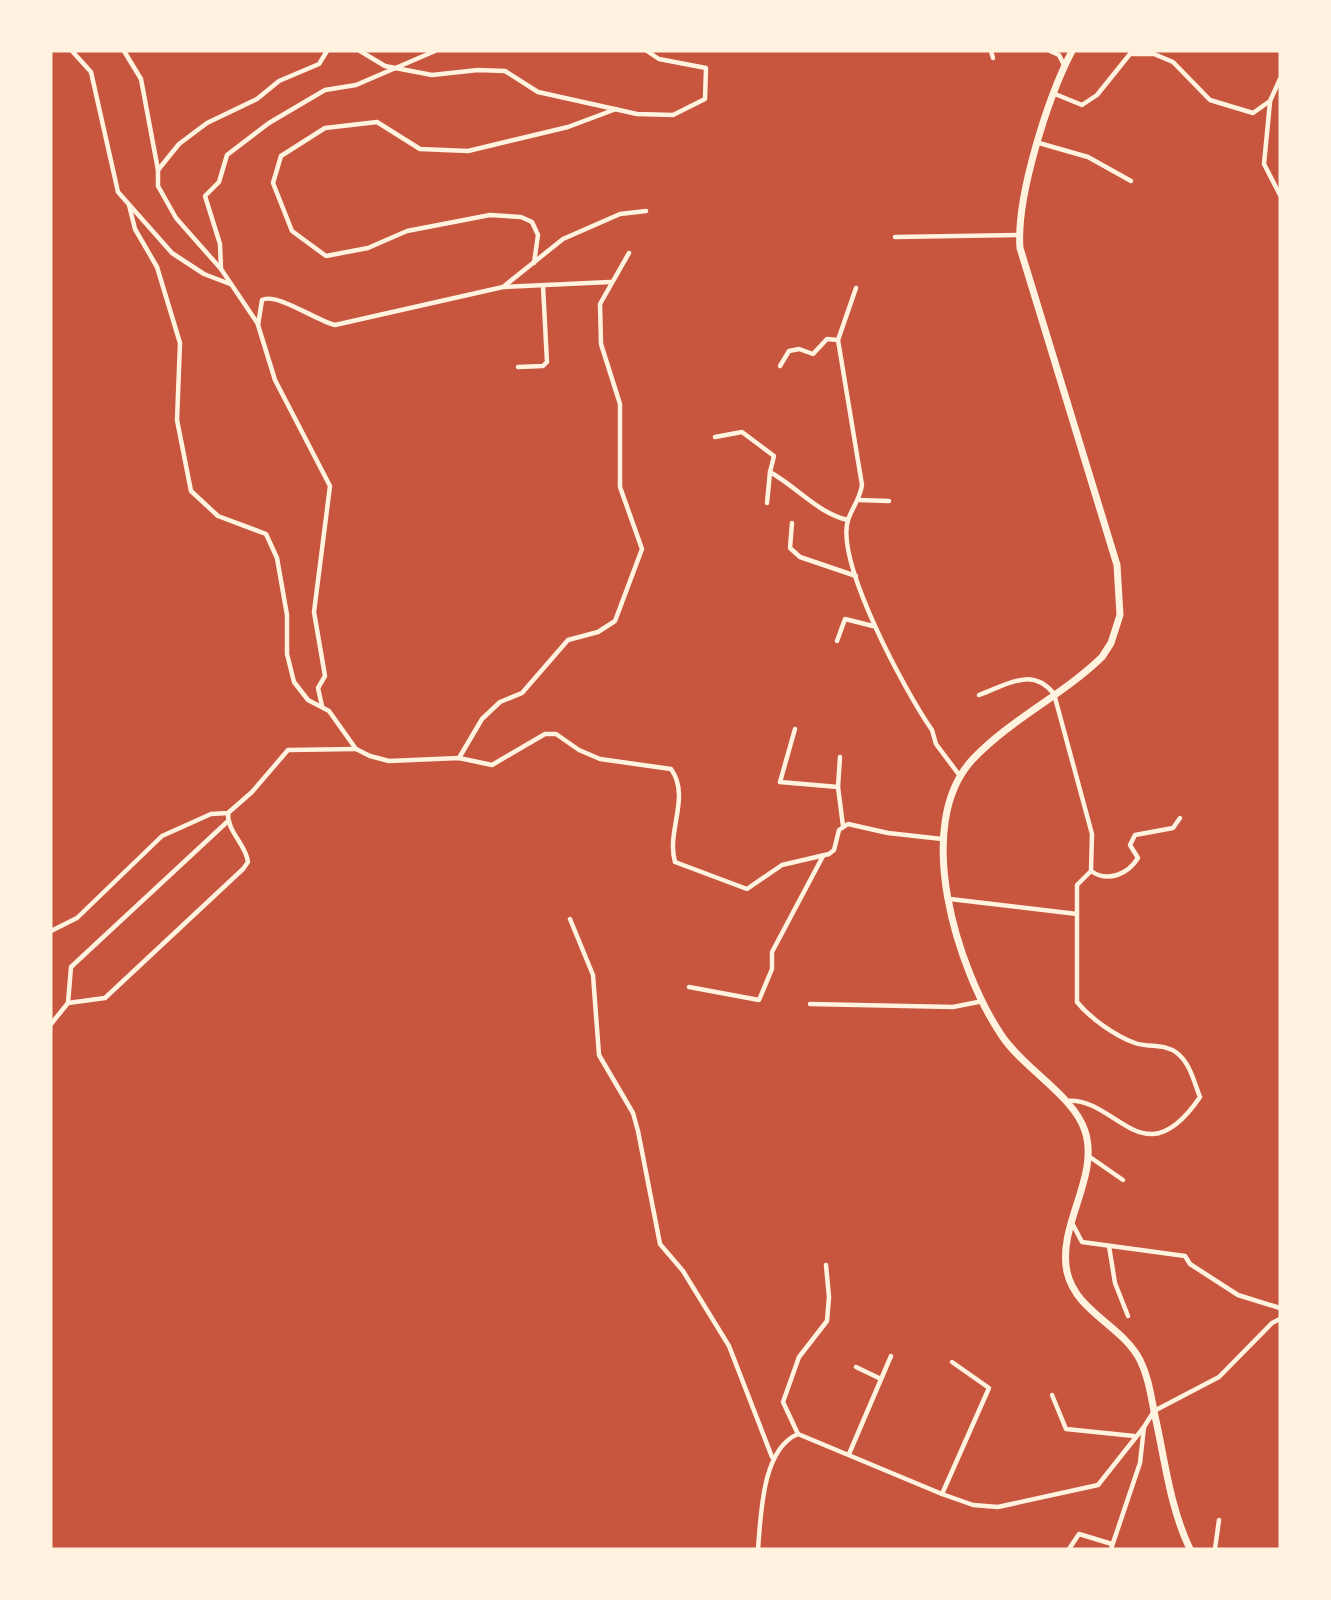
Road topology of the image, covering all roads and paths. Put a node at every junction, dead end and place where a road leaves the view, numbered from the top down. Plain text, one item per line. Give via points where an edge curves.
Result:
1 (72, 51) edge
2 (124, 51) edge
3 (327, 51) edge
4 (360, 51) edge
5 (435, 51) edge
6 (648, 51) edge
7 (991, 51) edge
8 (1050, 51) edge
9 (1072, 51) edge
10 (992, 58) dead end
11 (1064, 66) junction
12 (399, 69) junction
13 (1280, 79) edge
14 (1055, 94) junction
15 (1270, 101) junction
16 (616, 109) junction
17 (1039, 143) junction
18 (158, 170) junction
19 (1131, 181) dead end
20 (1280, 195) edge
21 (129, 205) junction
22 (646, 211) dead end
23 (1019, 235) junction
24 (895, 237) dead end
25 (629, 253) dead end
26 (534, 264) junction
27 (221, 270) junction
28 (610, 282) junction
29 (231, 285) junction
30 (543, 286) junction
31 (503, 287) junction
32 (856, 288) dead end
33 (258, 325) junction
34 (838, 340) junction
35 (780, 366) dead end
36 (518, 367) dead end
37 (715, 437) dead end
38 (771, 472) junction
39 (859, 500) junction
40 (889, 501) dead end
41 (767, 503) dead end
42 (848, 520) junction
43 (792, 523) dead end
44 (856, 576) junction
45 (874, 626) junction
46 (837, 640) dead end
47 (1055, 694) junction
48 (979, 695) dead end
49 (322, 705) junction
50 (795, 729) dead end
51 (356, 749) junction
52 (840, 757) dead end
53 (458, 758) junction
54 (960, 776) junction
55 (838, 786) junction
56 (228, 813) junction
57 (1180, 818) dead end
58 (227, 822) junction
59 (843, 825) junction
60 (942, 839) junction
61 (824, 855) junction
62 (1091, 871) junction
63 (950, 899) junction
64 (1077, 914) junction
65 (570, 919) dead end
66 (51, 931) edge
67 (689, 987) dead end
68 (983, 1001) junction
69 (68, 1003) junction
70 (810, 1004) dead end
71 (51, 1024) edge
72 (1065, 1101) junction
73 (1087, 1155) junction
74 (1123, 1180) dead end
75 (1072, 1223) junction
76 (1109, 1245) junction
77 (826, 1265) dead end
78 (1280, 1308) edge
79 (1128, 1316) dead end
80 (1280, 1318) edge
81 (891, 1356) dead end
82 (952, 1362) dead end
83 (856, 1367) dead end
84 (881, 1379) junction
85 (1052, 1395) dead end
86 (1154, 1410) junction
87 (1144, 1427) junction
88 (798, 1434) junction
89 (1135, 1436) junction
90 (849, 1454) junction
91 (772, 1457) junction
92 (942, 1494) junction
93 (1219, 1520) dead end
94 (1111, 1547) edge
95 (758, 1549) edge
96 (1069, 1549) edge
97 (1190, 1549) edge
98 (1215, 1549) edge

1 - 21 street via 91,72 118,192
2 - 18 street via 141,79
3 - 18 street via 319,64 279,81 257,99 207,123 179,144
4 - 12 street
5 - 12 street
6 - 16 street via 659,60 706,68 705,99 673,115
7 - 10 street
8 - 11 street via 1059,55
9 - 11 main road
11 - 14 main road
12 - 16 street via 432,75 505,71 538,92
12 - 27 street via 356,85 325,90 227,155 219,181 205,196 220,244
13 - 15 street
14 - 15 street via 1082,105 1097,95 1130,54 1154,54 1173,62 1210,100 1253,113
14 - 17 main road
15 - 20 street via 1264,164
16 - 26 street via 568,127 468,151 420,149 377,122 325,128 281,156 273,183 292,231 326,256 368,248 407,231 490,215 532,222 538,236
17 - 19 street via 1088,156
17 - 23 main road
18 - 27 street via 158,186 176,218
21 - 29 street via 172,253
21 - 49 street via 135,229 157,267 180,343 177,420 191,491 218,516 266,534 277,558 294,682 308,700
22 - 26 street via 620,214 563,239
23 - 24 street
23 - 47 main road via 1024,269 1105,519 1120,582 1120,615 1111,643 1089,669
25 - 28 street
26 - 31 street
27 - 29 street
28 - 30 street
28 - 53 street via 600,304 601,344 620,404 620,487 642,549 615,621 598,632 568,640 522,693 500,702 482,719
29 - 33 street
30 - 31 street
30 - 36 street via 547,362
31 - 33 street via 335,325 267,297 258,305
32 - 34 street
33 - 49 street via 275,380 330,486 314,612 324,659 325,676 318,688
34 - 35 street via 827,339 813,354 789,351
34 - 39 street via 862,485
37 - 38 street via 742,432 774,456
38 - 41 street
38 - 42 street via 830,516
39 - 40 street
39 - 42 street
42 - 44 street
43 - 44 street via 790,548
44 - 45 street
45 - 46 street via 845,619
45 - 54 street via 936,744
47 - 48 street via 1044,681 1030,677
47 - 54 main road via 991,743
47 - 62 street via 1092,834
49 - 51 street
50 - 55 street via 780,782
51 - 53 street via 389,761
51 - 56 street via 288,750
52 - 55 street
53 - 61 street via 492,765 545,734 556,734 600,759 671,769 680,792 672,852 675,862 741,889 753,887 782,865
54 - 60 main road via 946,811
55 - 59 street
56 - 58 street
56 - 66 street via 211,814 162,836 77,918
57 - 62 street via 1173,828 1135,835 1130,845 1138,858 1131,869 1113,877
58 - 69 street via 71,967
58 - 69 street via 247,854 243,869 105,998
59 - 60 street
59 - 61 street via 834,850
60 - 63 main road
61 - 67 street via 772,952 772,969 759,1000
62 - 64 street via 1077,885
63 - 64 street
63 - 68 main road
64 - 72 street via 1077,1002 1086,1014 1135,1043 1168,1048 1179,1055 1200,1097 1190,1111 1150,1135 1124,1128 1094,1107
65 - 91 street via 593,975 599,1055 633,1113 638,1131 660,1244 683,1271 729,1346
68 - 70 street via 953,1007
68 - 72 main road via 1014,1053
69 - 71 street
72 - 73 main road via 1082,1123
73 - 74 street
73 - 75 main road
75 - 76 street via 1082,1242
75 - 86 main road via 1066,1255 1071,1283 1082,1302 1122,1337 1139,1360
76 - 78 street via 1185,1256 1238,1295
76 - 79 street via 1115,1283
77 - 88 street via 827,1321 799,1357 783,1402
80 - 86 street via 1219,1377
81 - 84 street
82 - 92 street via 989,1388
83 - 84 street
84 - 90 street
85 - 89 street via 1066,1429
86 - 87 street
86 - 97 main road via 1177,1513
87 - 89 street
87 - 94 street via 1140,1463
88 - 90 street
88 - 91 street via 785,1440
89 - 92 street via 1098,1485 999,1507 973,1505
90 - 92 street
91 - 95 street
93 - 98 street
94 - 96 street via 1079,1534

